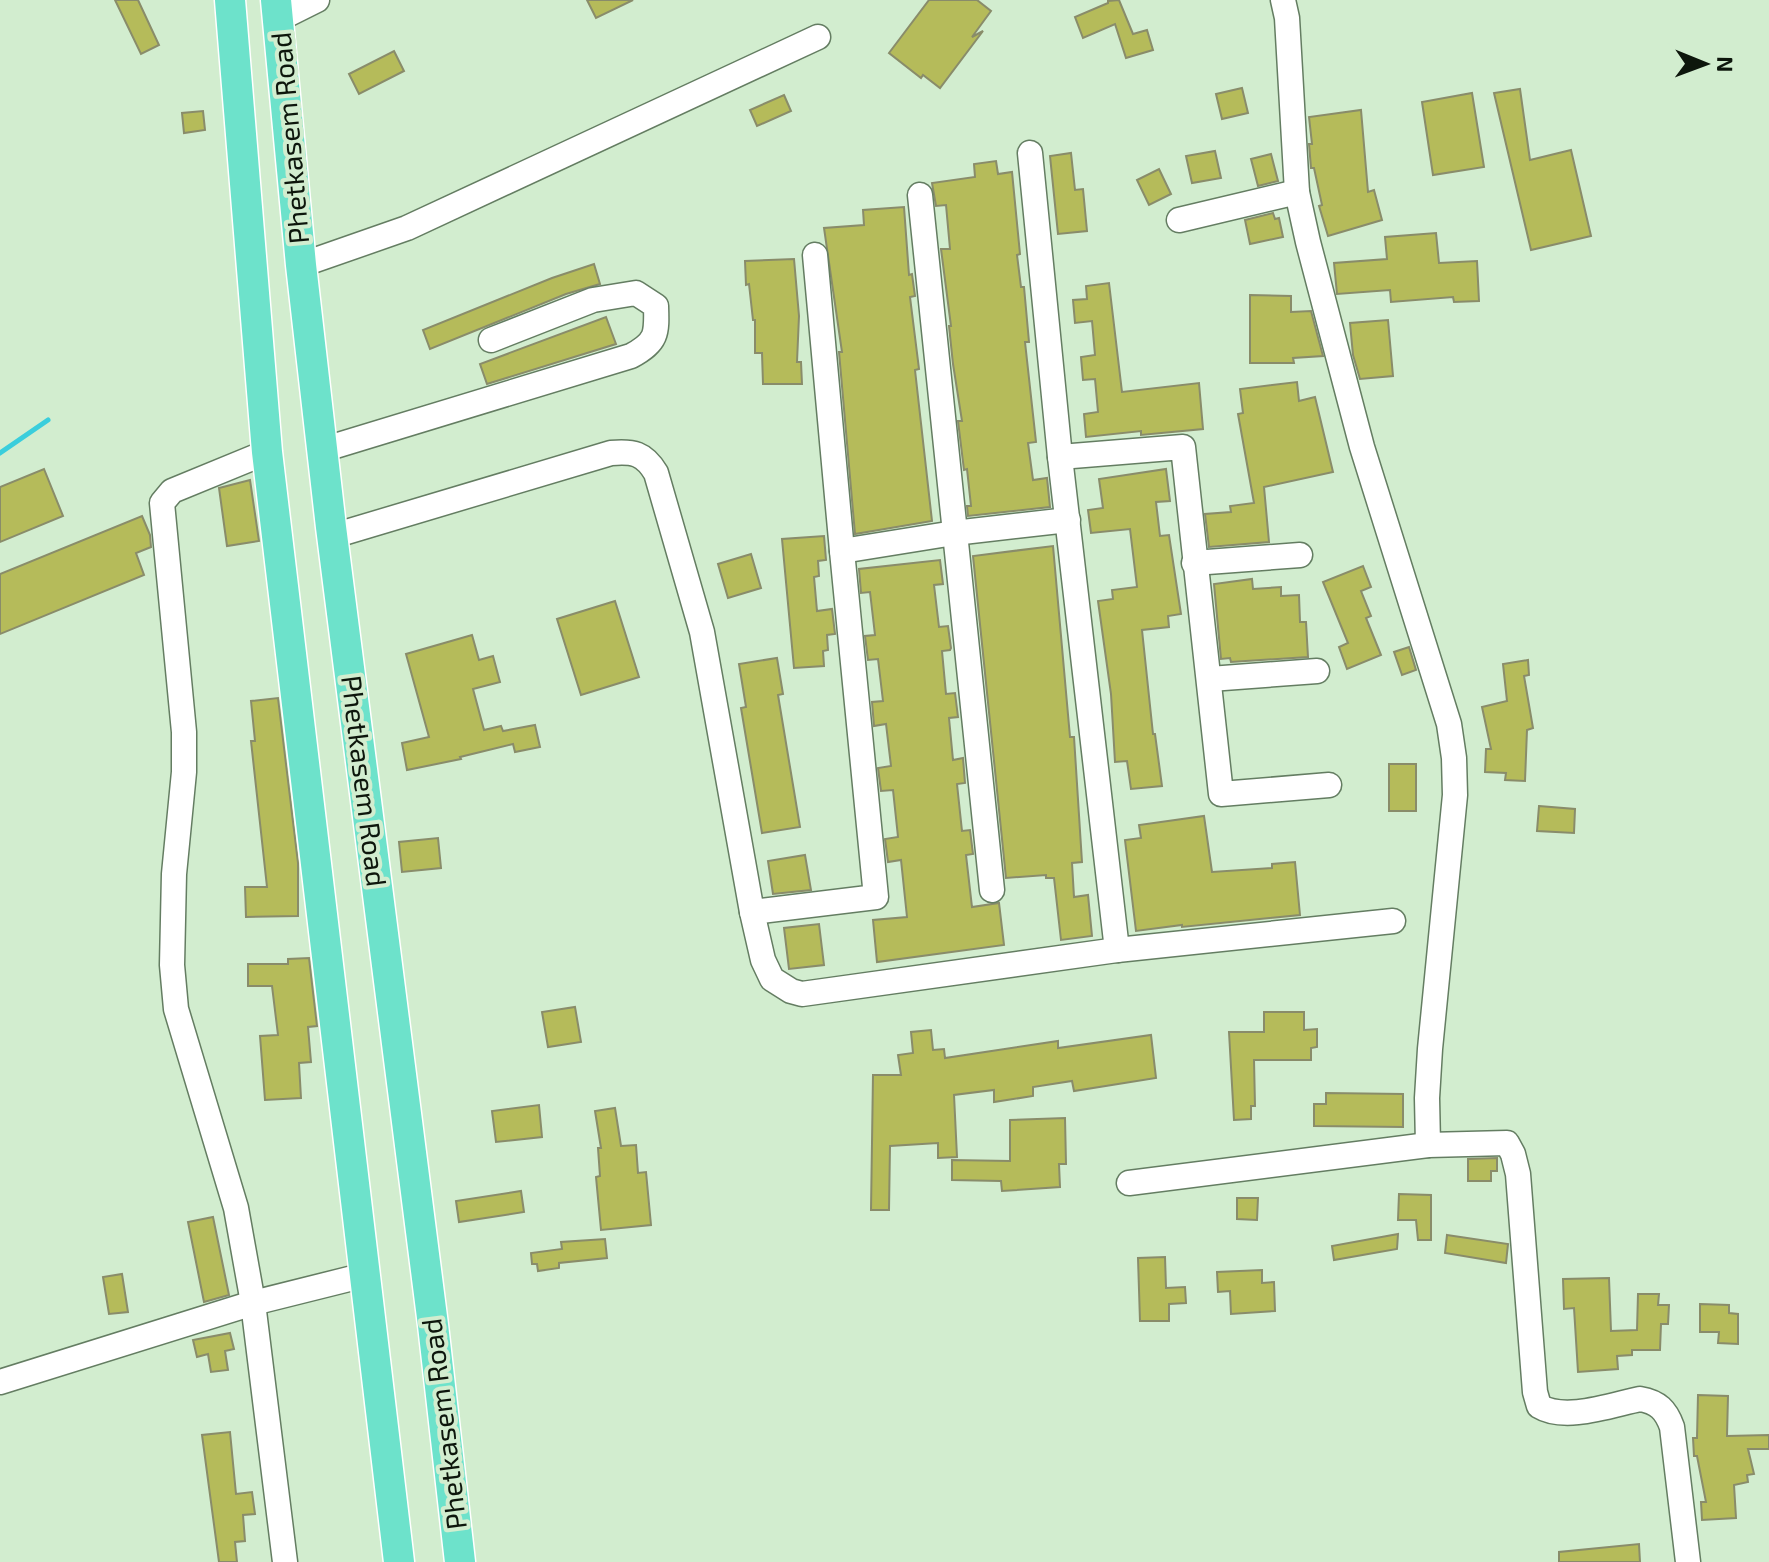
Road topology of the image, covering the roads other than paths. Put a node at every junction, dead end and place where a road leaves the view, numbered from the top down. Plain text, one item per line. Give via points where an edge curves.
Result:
1 (230, 0) edge
2 (317, 0) edge
3 (1283, 0) edge
4 (278, 10) edge
5 (818, 37) dead end
6 (1030, 153) dead end
7 (1297, 192) junction
8 (920, 195) dead end
9 (1179, 220) dead end
10 (815, 255) dead end
11 (301, 265) junction
12 (491, 340) dead end
13 (322, 450) junction
14 (267, 452) junction
15 (1060, 457) junction
16 (1068, 520) junction
17 (954, 533) junction
18 (333, 536) junction
19 (842, 551) junction
20 (1300, 555) dead end
21 (1194, 563) junction
22 (1317, 671) dead end
23 (1210, 679) junction
24 (1329, 785) dead end
25 (992, 890) dead end
26 (752, 912) junction
27 (1393, 921) dead end
28 (1117, 950) junction
29 (1428, 1145) junction
30 (1129, 1183) dead end
31 (365, 1275) junction
32 (253, 1303) junction
33 (0, 1382) edge
34 (285, 1562) edge
35 (399, 1562) edge
36 (460, 1562) edge
37 (1688, 1562) edge

1 - 14 main road, Phetkasem Road
2 - 4 street
3 - 7 street
4 - 11 main road, Phetkasem Road
5 - 11 street via 407,228
6 - 15 street
7 - 9 street
7 - 29 street via 1362,447 1449,724 1454,758 1454,810 1430,1049
8 - 17 street
10 - 19 street
11 - 13 main road, Phetkasem Road
12 - 13 street via 593,300 636,293 656,306 657,331 649,347 631,356
13 - 18 main road, Phetkasem Road
14 - 31 main road, Phetkasem Road
14 - 32 street via 172,491 162,503 184,732 174,874 176,1009 236,1208
15 - 16 street
15 - 21 street via 1183,447
16 - 17 street
16 - 28 street
17 - 19 street
17 - 25 street
18 - 26 street via 611,453 639,453 656,473 702,632
18 - 36 main road, Phetkasem Road
19 - 26 street via 876,897
20 - 21 street
21 - 23 street
22 - 23 street
23 - 24 street via 1221,794
26 - 28 street via 772,979 802,994
27 - 28 street
29 - 30 street
29 - 37 street via 1507,1143 1518,1174 1539,1406 1562,1415 1640,1399 1666,1412
31 - 32 street
31 - 35 main road, Phetkasem Road
32 - 33 street
32 - 34 street

